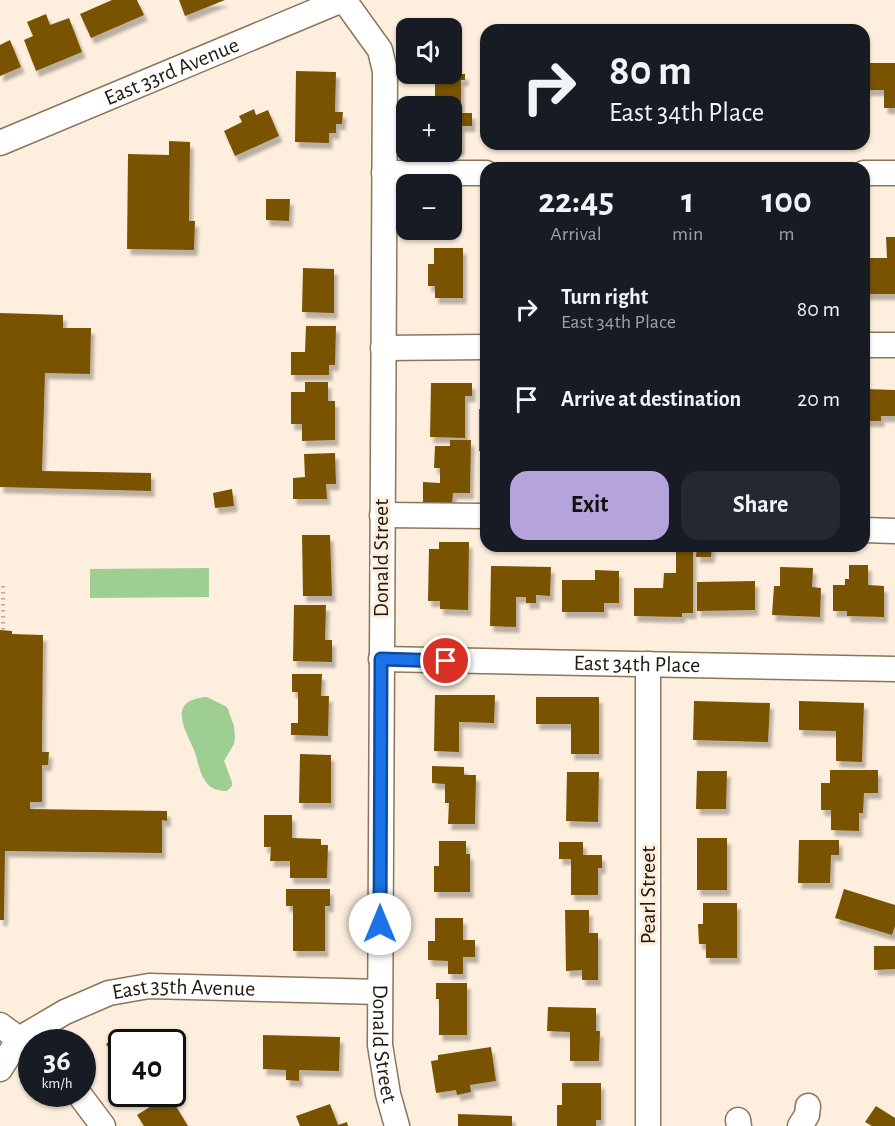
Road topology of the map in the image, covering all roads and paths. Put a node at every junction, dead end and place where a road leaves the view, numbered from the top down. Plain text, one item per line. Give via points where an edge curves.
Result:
1 (343, 0) edge
2 (0, 143) edge
3 (384, 173) junction
4 (480, 173) edge
5 (870, 173) edge
6 (895, 173) edge
7 (870, 345) edge
8 (895, 345) edge
9 (480, 347) edge
10 (383, 348) junction
11 (382, 515) junction
12 (480, 516) edge
13 (870, 530) edge
14 (895, 531) edge
15 (3, 586) dead end
16 (3, 630) dead end
17 (381, 659) junction
18 (648, 664) junction
19 (895, 669) edge
20 (380, 992) junction
21 (17, 1037) edge
22 (0, 1069) edge
23 (88, 1107) edge
24 (102, 1126) edge
25 (397, 1126) edge
26 (648, 1126) edge

1 - 2 street, East 33rd Avenue
1 - 3 street, Donald Street via 380,50 385,71
3 - 4 street
3 - 10 street, Donald Street
5 - 6 street
7 - 8 street
9 - 10 street
10 - 11 street, Donald Street
11 - 12 street
11 - 17 street, Donald Street
13 - 14 street
15 - 16 path
17 - 18 street, East 34th Place
17 - 20 street, Donald Street
18 - 19 street, East 34th Place
18 - 26 street, Pearl Street
20 - 21 street, East 35th Avenue via 149,986 109,993
20 - 25 street, Donald Street via 380,1045
21 - 22 street
23 - 24 street

